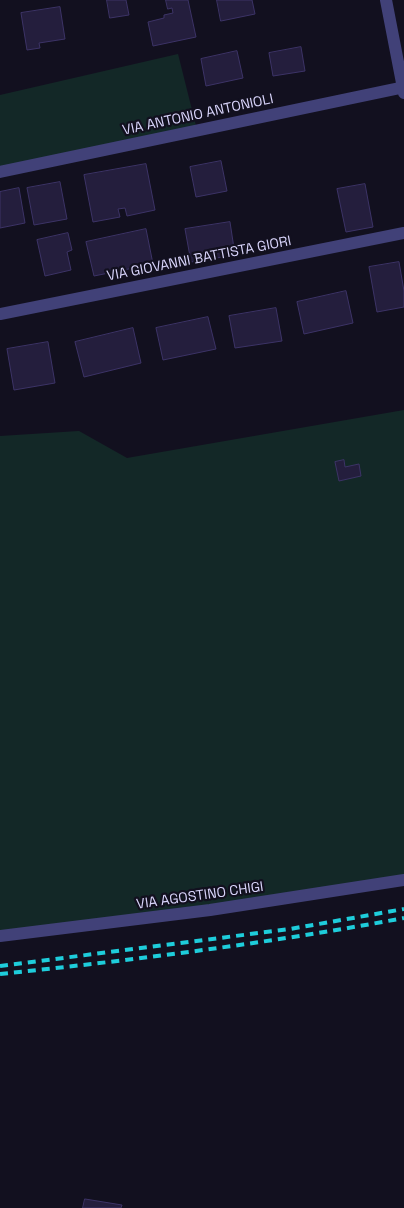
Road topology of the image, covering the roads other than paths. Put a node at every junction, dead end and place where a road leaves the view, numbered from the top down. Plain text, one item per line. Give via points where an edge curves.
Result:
1 (386, 0) edge
2 (404, 89) edge
3 (0, 172) edge
4 (404, 234) edge
5 (0, 314) edge
6 (404, 880) edge
7 (0, 936) edge

1 - 2 street
2 - 3 street, VIA ANTONIO ANTONIOLI
4 - 5 street, VIA GIOVANNI BATTISTA GIORI
6 - 7 street, VIA AGOSTINO CHIGI via 210,910

